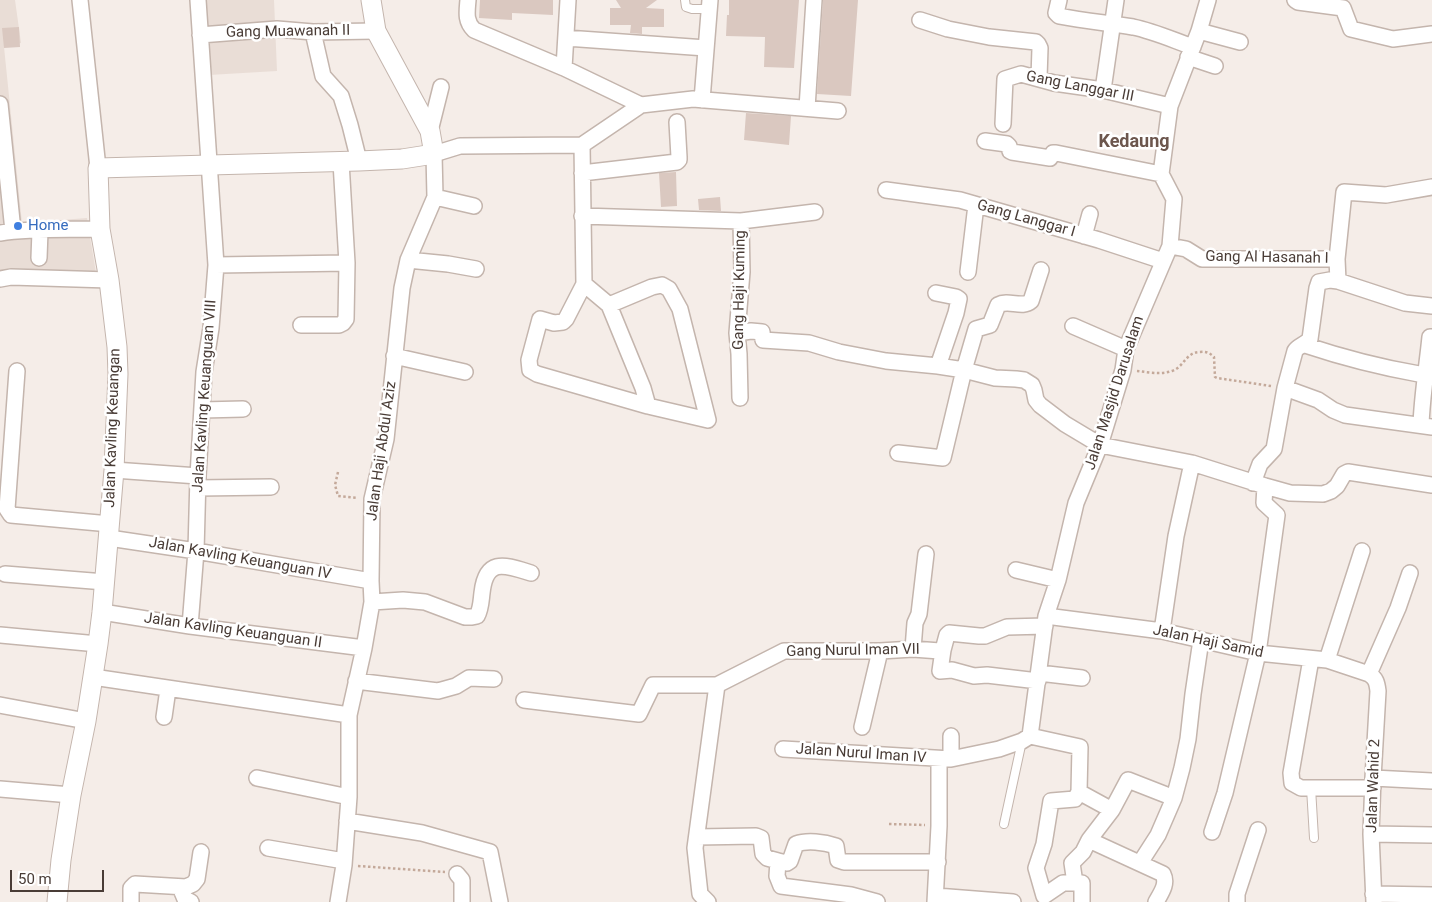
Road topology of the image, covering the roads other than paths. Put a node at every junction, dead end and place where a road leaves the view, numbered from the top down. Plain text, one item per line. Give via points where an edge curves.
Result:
1 (80, 0) edge
2 (198, 0) edge
3 (371, 0) edge
4 (468, 0) edge
5 (568, 0) edge
6 (685, 0) edge
7 (814, 0) edge
8 (1116, 0) edge
9 (1208, 0) edge
10 (1295, 0) edge
11 (710, 5) edge
12 (1058, 7) edge
13 (920, 20) dead end
14 (1112, 24) junction
15 (376, 31) junction
16 (313, 32) junction
17 (1199, 32) junction
18 (1432, 34) edge
19 (200, 35) junction
20 (566, 38) junction
21 (1240, 42) dead end
22 (706, 48) junction
23 (1190, 52) junction
24 (1215, 66) dead end
25 (564, 68) junction
26 (1039, 78) junction
27 (441, 87) dead end
28 (1103, 90) junction
29 (702, 100) junction
30 (0, 104) edge
31 (641, 105) junction
32 (1170, 106) junction
33 (807, 108) junction
34 (0, 110) edge
35 (838, 111) dead end
36 (677, 122) dead end
37 (1003, 124) dead end
38 (430, 131) junction
39 (985, 141) dead end
40 (582, 144) junction
41 (434, 154) junction
42 (350, 161) junction
43 (209, 166) junction
44 (98, 168) junction
45 (3, 170) edge
46 (582, 173) junction
47 (1161, 174) junction
48 (1432, 187) edge
49 (886, 190) dead end
50 (436, 197) junction
51 (976, 204) junction
52 (474, 206) dead end
53 (815, 212) dead end
54 (1090, 214) dead end
55 (582, 216) junction
56 (741, 221) junction
57 (40, 230) junction
58 (100, 230) junction
59 (6, 232) edge
60 (1084, 236) junction
61 (1170, 246) junction
62 (40, 258) dead end
63 (1337, 259) junction
64 (408, 260) junction
65 (1163, 261) junction
66 (347, 263) junction
67 (216, 264) junction
68 (476, 269) dead end
69 (1041, 270) dead end
70 (968, 272) dead end
71 (0, 279) edge
72 (109, 280) junction
73 (1338, 281) junction
74 (584, 284) junction
75 (936, 293) dead end
76 (609, 305) junction
77 (1432, 306) edge
78 (301, 325) dead end
79 (1073, 326) dead end
80 (736, 333) junction
81 (1431, 337) edge
82 (1305, 345) junction
83 (1126, 349) junction
84 (394, 356) junction
85 (938, 366) junction
86 (964, 370) junction
87 (17, 371) dead end
88 (464, 372) dead end
89 (1419, 374) dead end
90 (1285, 388) junction
91 (740, 398) dead end
92 (648, 406) junction
93 (7, 409) edge
94 (243, 409) dead end
95 (202, 410) junction
96 (1427, 426) edge
97 (1100, 445) junction
98 (898, 454) dead end
99 (1192, 463) junction
100 (114, 470) junction
101 (198, 482) junction
102 (1259, 485) junction
103 (1432, 485) edge
104 (271, 487) dead end
105 (109, 531) junction
106 (196, 551) junction
107 (1362, 551) dead end
108 (926, 554) dead end
109 (1016, 570) dead end
110 (1410, 573) dead end
111 (5, 574) dead end
112 (531, 574) dead end
113 (1058, 580) junction
114 (371, 581) junction
115 (105, 582) junction
116 (372, 602) junction
117 (102, 612) junction
118 (1045, 621) junction
119 (190, 626) junction
120 (1162, 631) junction
121 (0, 635) edge
122 (1201, 640) junction
123 (98, 644) junction
124 (364, 648) junction
125 (913, 648) junction
126 (943, 650) junction
127 (880, 651) junction
128 (1258, 653) junction
129 (1311, 659) junction
130 (1327, 660) junction
131 (1369, 674) junction
132 (93, 677) junction
133 (1038, 677) junction
134 (1082, 678) dead end
135 (494, 679) dead end
136 (356, 680) junction
137 (717, 685) junction
138 (168, 689) junction
139 (524, 700) dead end
140 (0, 706) edge
141 (349, 715) junction
142 (164, 717) dead end
143 (86, 721) junction
144 (862, 727) dead end
145 (951, 736) dead end
146 (1026, 739) junction
147 (783, 749) dead end
148 (945, 759) junction
149 (257, 778) dead end
150 (1432, 780) edge
151 (1373, 783) junction
152 (1311, 788) junction
153 (0, 789) edge
154 (1080, 792) junction
155 (71, 795) junction
156 (349, 798) junction
157 (1174, 798) junction
158 (1112, 810) junction
159 (347, 821) junction
160 (1004, 824) dead end
161 (1258, 830) dead end
162 (1212, 832) dead end
163 (1371, 834) junction
164 (1432, 835) edge
165 (697, 837) junction
166 (1314, 838) dead end
167 (1089, 840) junction
168 (268, 848) dead end
169 (201, 852) dead end
170 (778, 861) junction
171 (938, 862) junction
172 (344, 863) junction
173 (1140, 863) junction
174 (457, 874) road end
175 (1075, 883) junction
176 (180, 887) junction
177 (1432, 895) edge
178 (1373, 898) edge
179 (936, 899) edge
180 (57, 902) edge
181 (132, 902) edge
182 (191, 902) edge
183 (338, 902) edge
184 (462, 902) edge
185 (500, 902) edge
186 (708, 902) edge
187 (878, 902) edge
188 (1013, 902) edge
189 (1082, 902) edge
190 (1156, 902) edge
191 (1237, 902) edge

1 - 44 street
2 - 19 street, Jalan Kavling Keuanguan VIII
3 - 15 street
4 - 25 street via 467,20 474,30
5 - 20 street
6 - 11 lane via 686,7 692,9
7 - 33 street
8 - 14 street
9 - 17 street
10 - 18 street via 1343,8 1351,29 1393,39
11 - 22 street
12 - 14 street via 1084,21
13 - 26 street via 956,31 1038,44
14 - 23 street via 1151,32
14 - 28 street
15 - 16 street, Gang Muawanah II
15 - 38 street
16 - 19 street, Gang Muawanah II via 277,29
16 - 42 street via 323,76 341,96 350,125
17 - 21 street
17 - 23 street
19 - 43 street, Jalan Kavling Keuanguan VIII
20 - 22 street
20 - 25 street
22 - 29 street
23 - 24 street
23 - 32 street
25 - 31 street
26 - 28 street, Gang Langgar III
26 - 37 street, Gang Langgar III via 1021,74 1005,78
27 - 38 street
28 - 32 street, Gang Langgar III
29 - 31 street
29 - 33 street
30 - 34 street
31 - 40 street
32 - 47 street
33 - 35 street
34 - 45 street
36 - 46 street via 677,162
38 - 41 street
39 - 47 street via 1007,144 1012,152 1050,158 1056,153
40 - 41 street via 460,146
40 - 46 street
41 - 42 street
41 - 50 street, Jalan Haji Abdul Aziz
42 - 43 street
42 - 66 street
43 - 44 street
43 - 67 street, Jalan Kavling Keuanguan VIII
44 - 58 street, Jalan Kavling Keuangan
45 - 59 street
46 - 55 street
47 - 61 street, Jalan Masjid Darusalam via 1174,199
48 - 63 street via 1386,195 1344,192
49 - 51 street, Gang Langgar I
50 - 52 street
50 - 64 street, Jalan Haji Abdul Aziz
51 - 60 street, Gang Langgar I
51 - 70 street
53 - 56 street
54 - 60 street
55 - 56 street, Gang Haji Kuming
55 - 74 street
56 - 80 street, Gang Haji Kuming via 742,272
57 - 58 street
57 - 59 street
57 - 62 street
58 - 72 street, Jalan Kavling Keuangan
60 - 65 street, Gang Langgar I
61 - 63 street, Gang Al Hasanah I via 1186,249 1202,259
61 - 65 street, Jalan Masjid Darusalam
63 - 73 street
64 - 68 street
64 - 84 street, Jalan Haji Abdul Aziz
65 - 83 street, Jalan Masjid Darusalam
66 - 67 street
66 - 78 street via 345,321 334,325
67 - 95 street, Jalan Kavling Keuanguan VIII
69 - 86 street via 1028,304 998,304 992,323 976,329
71 - 72 street
72 - 100 street, Jalan Kavling Keuangan via 118,374
73 - 77 street via 1405,303
73 - 82 street via 1320,282 1310,339
74 - 76 street
74 - 92 street via 563,322 540,319 528,360 530,370
75 - 85 street via 959,299
76 - 92 street
76 - 92 street via 662,285 669,289 680,309 708,420
79 - 83 street
80 - 85 street via 762,332 763,340 809,343 886,361
80 - 91 street, Gang Haji Kuming
81 - 96 street via 1422,400
82 - 89 street via 1339,357
82 - 90 street via 1295,351
83 - 97 street, Jalan Masjid Darusalam via 1123,370
84 - 88 street
84 - 114 street, Jalan Haji Abdul Aziz via 386,439 372,500
85 - 86 street
86 - 97 street via 996,378 1024,380 1032,385 1040,405
86 - 98 street via 943,458
87 - 93 street
90 - 96 street via 1318,400 1345,415
90 - 102 street via 1274,449 1260,464
93 - 105 street, Jalan Kavling Keuanguan IV via 8,513
94 - 95 street
95 - 101 street, Jalan Kavling Keuanguan VIII
97 - 99 street
97 - 113 street, Jalan Masjid Darusalam via 1076,503
99 - 102 street
99 - 120 street via 1176,536
100 - 101 street
100 - 105 street, Jalan Kavling Keuangan
101 - 104 street
101 - 106 street, Jalan Kavling Keuanguan VIII
102 - 103 street via 1290,493 1323,494 1337,486 1348,472
102 - 128 street via 1264,503 1277,514
105 - 106 street, Jalan Kavling Keuanguan IV
105 - 115 street, Jalan Kavling Keuangan
106 - 114 street, Jalan Kavling Keuanguan IV
106 - 119 street, Jalan Kavling Keuanguan VIII
107 - 130 street
108 - 125 street
109 - 113 street
110 - 131 street
111 - 115 street
112 - 116 street via 509,566 496,566 489,571 483,580 480,611 472,617 425,602
113 - 118 street, Jalan Masjid Darusalam
114 - 116 street, Jalan Haji Abdul Aziz
115 - 117 street, Jalan Kavling Keuangan
116 - 124 street, Jalan Haji Abdul Aziz
117 - 119 street, Jalan Kavling Keuanguan II
117 - 123 street, Jalan Kavling Keuangan
118 - 120 street, Jalan Haji Samid
118 - 126 street via 1007,627 985,636 949,633
118 - 133 street, Jalan Masjid Darusalam
119 - 124 street, Jalan Kavling Keuanguan II
120 - 122 street, Jalan Haji Samid
121 - 123 street
122 - 128 street, Jalan Haji Samid
122 - 157 street via 1188,739
123 - 132 street, Jalan Kavling Keuangan
124 - 136 street, Jalan Haji Abdul Aziz
125 - 126 street, Gang Nurul Iman VII
125 - 127 street, Gang Nurul Iman VII
126 - 133 street via 940,671 952,670 974,676
127 - 137 street, Gang Nurul Iman VII via 784,651
127 - 144 street
128 - 129 street, Jalan Haji Samid
128 - 162 street via 1225,793
129 - 130 street, Jalan Haji Samid
129 - 152 street via 1291,773 1292,784
130 - 131 street, Jalan Haji Samid
131 - 151 street, Jalan Wahid 2 via 1377,682 1378,691
132 - 138 street
132 - 143 street, Jalan Kavling Keuangan
133 - 134 street
133 - 146 street, Jalan Masjid Darusalam
135 - 136 street via 470,678 438,691
136 - 141 street, Jalan Haji Abdul Aziz
137 - 139 street, Gang Nurul Iman VII via 653,685 639,714
137 - 165 street
138 - 141 street
138 - 142 street
140 - 143 street
141 - 156 street, Jalan Haji Abdul Aziz
143 - 155 street, Jalan Kavling Keuangan
145 - 148 street
146 - 148 street, Jalan Nurul Iman IV via 999,749
146 - 154 street via 1080,746
146 - 160 lane
147 - 148 street, Jalan Nurul Iman IV
148 - 171 street
149 - 156 street
150 - 151 street
151 - 152 street
151 - 163 street, Jalan Wahid 2
152 - 166 lane
153 - 155 street
154 - 158 street
154 - 175 street via 1075,799 1051,801 1044,844 1036,868 1044,896 1063,883
155 - 180 street, Jalan Kavling Keuangan
156 - 159 street, Jalan Haji Abdul Aziz
157 - 158 street via 1128,780
157 - 173 street via 1158,835
158 - 167 street
159 - 172 street, Jalan Haji Abdul Aziz
159 - 185 street via 422,832 490,852
161 - 191 street
163 - 164 street
163 - 178 street, Jalan Wahid 2
165 - 170 street via 756,836 761,838 763,854
165 - 186 street via 695,848 700,894
167 - 173 street
167 - 175 street via 1072,863
168 - 172 street
169 - 176 street via 197,879 193,884
170 - 171 street via 787,863 796,844 807,842 836,846 838,860 844,862
170 - 187 street via 777,876 782,886
171 - 179 street
172 - 183 street, Jalan Haji Abdul Aziz
173 - 190 street via 1164,875 1165,886
174 - 184 street via 462,880
175 - 189 street via 1082,883
176 - 181 street via 135,884 131,888
176 - 182 street via 185,899
177 - 178 street
179 - 188 street

